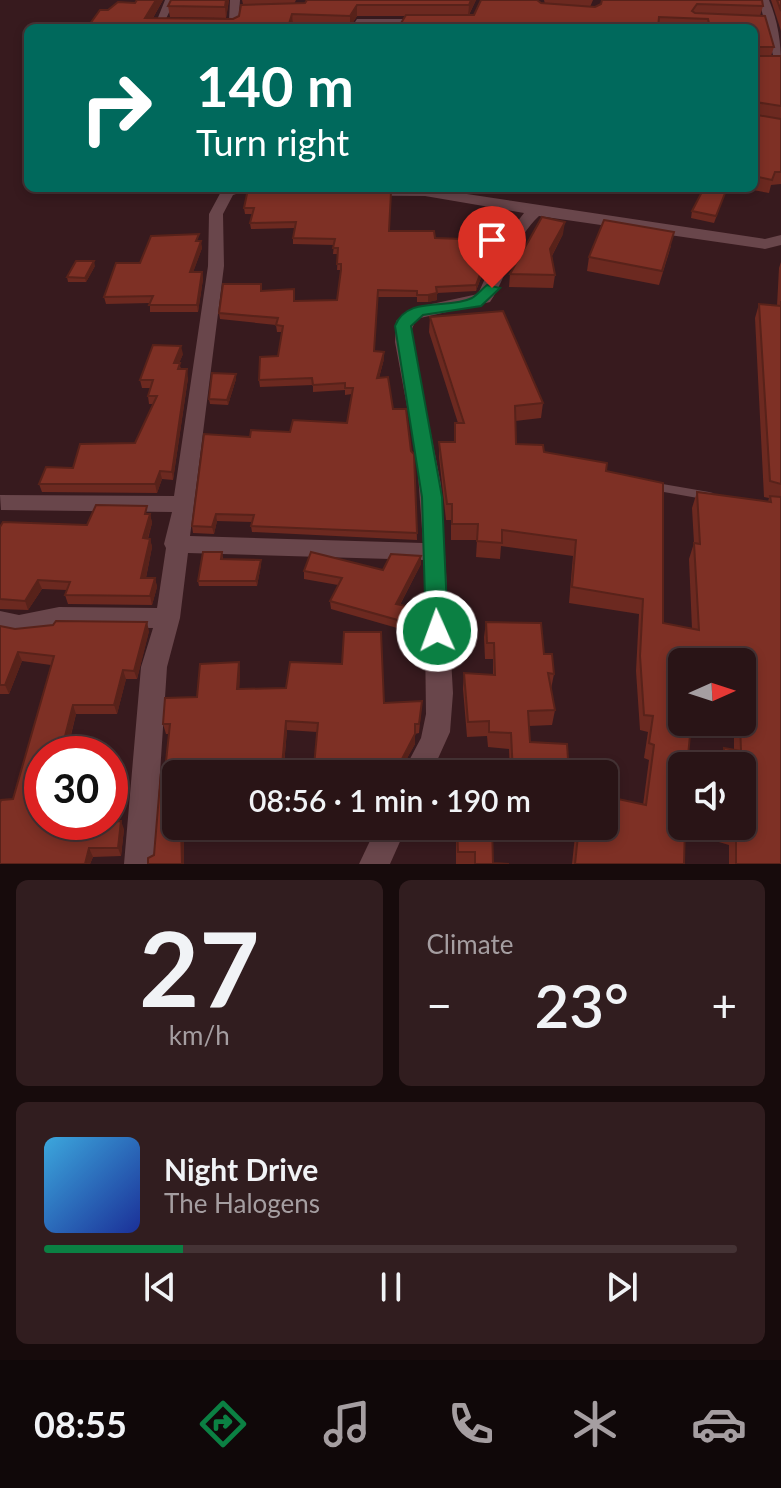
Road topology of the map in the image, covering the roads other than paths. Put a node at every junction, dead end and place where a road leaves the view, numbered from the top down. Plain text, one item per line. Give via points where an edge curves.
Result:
1 (170, 0) edge
2 (764, 0) edge
3 (234, 5) edge
4 (248, 10) edge
5 (357, 21) edge
6 (429, 22) edge
7 (755, 22) edge
8 (770, 22) junction
9 (171, 23) edge
10 (201, 23) edge
11 (158, 24) edge
12 (164, 24) edge
13 (212, 24) edge
14 (768, 64) edge
15 (781, 64) edge
16 (227, 192) edge
17 (425, 192) edge
18 (536, 211) junction
19 (781, 240) edge
20 (630, 482) edge
21 (729, 499) edge
22 (1, 502) edge
23 (182, 504) junction
24 (175, 544) junction
25 (433, 552) junction
26 (168, 618) junction
27 (0, 621) edge
28 (424, 760) edge
29 (385, 840) edge
30 (139, 864) edge
31 (374, 864) edge

1 - 11 street
2 - 8 street
3 - 4 street
5 - 6 lane
7 - 8 lane
8 - 15 street
9 - 12 street
10 - 13 street
14 - 15 lane
16 - 23 street via 216,214 216,266
17 - 18 street
18 - 19 street via 765,244
18 - 25 street via 507,240 484,298 418,311 405,319 432,497
20 - 21 lane
22 - 23 street
23 - 24 street
24 - 25 street
24 - 26 street
25 - 28 street via 439,723
26 - 27 street via 59,617 21,625
26 - 30 street via 154,667
29 - 31 street

